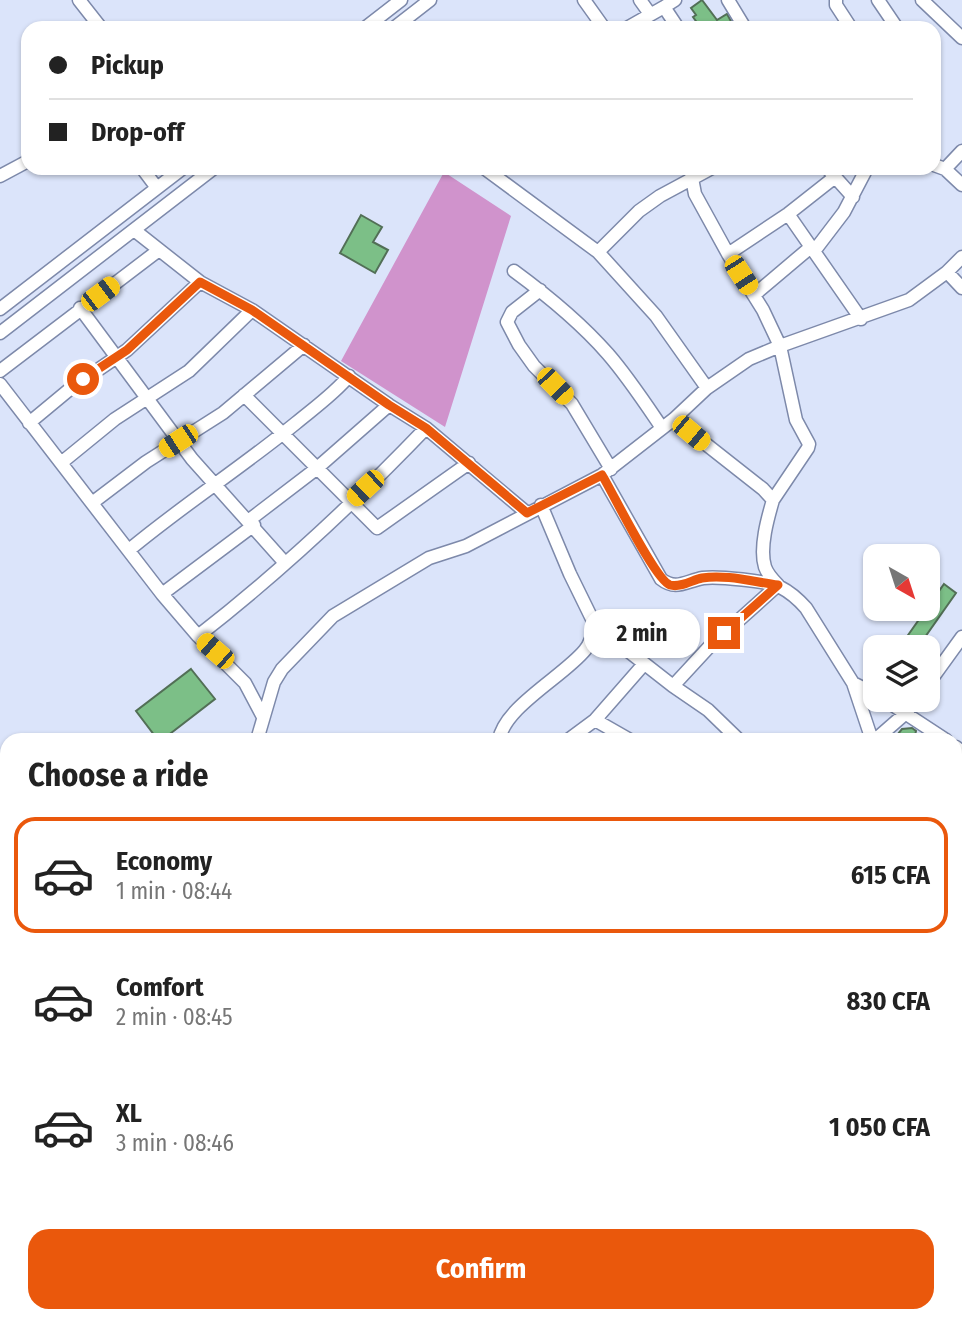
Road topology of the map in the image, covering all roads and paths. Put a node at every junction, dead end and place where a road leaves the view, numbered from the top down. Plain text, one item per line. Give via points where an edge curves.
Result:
1 (79, 0) edge
2 (401, 0) edge
3 (430, 0) edge
4 (584, 0) edge
5 (640, 0) edge
6 (728, 0) edge
7 (836, 0) edge
8 (922, 0) edge
9 (881, 1) edge
10 (670, 4) edge
11 (650, 15) junction
12 (96, 21) edge
13 (374, 21) edge
14 (403, 21) edge
15 (599, 21) edge
16 (639, 21) edge
17 (676, 21) edge
18 (741, 21) edge
19 (846, 21) edge
20 (893, 21) edge
21 (962, 38) edge
22 (962, 151) edge
23 (21, 165) edge
24 (941, 166) edge
25 (941, 168) edge
26 (147, 175) edge
27 (174, 175) edge
28 (205, 175) edge
29 (493, 175) edge
30 (689, 175) edge
31 (692, 175) edge
32 (828, 175) edge
33 (834, 175) edge
34 (864, 175) edge
35 (0, 176) edge
36 (962, 185) edge
37 (157, 188) junction
38 (853, 197) junction
39 (788, 214) junction
40 (134, 230) junction
41 (813, 248) junction
42 (159, 250) junction
43 (597, 252) junction
44 (728, 254) junction
45 (962, 257) edge
46 (514, 271) dead end
47 (947, 272) junction
48 (200, 282) junction
49 (962, 288) edge
50 (540, 290) junction
51 (754, 295) junction
52 (80, 308) junction
53 (0, 309) edge
54 (252, 310) junction
55 (861, 319) junction
56 (0, 333) edge
57 (304, 345) junction
58 (780, 346) junction
59 (117, 358) junction
60 (0, 371) edge
61 (349, 376) junction
62 (0, 384) edge
63 (707, 388) junction
64 (244, 396) junction
65 (148, 400) junction
66 (389, 405) junction
67 (674, 419) junction
68 (29, 423) junction
69 (426, 428) junction
70 (662, 428) junction
71 (282, 434) junction
72 (178, 441) junction
73 (61, 463) junction
74 (469, 463) junction
75 (316, 469) junction
76 (607, 472) junction
77 (215, 485) junction
78 (773, 499) junction
79 (350, 502) junction
80 (92, 503) junction
81 (541, 505) junction
82 (527, 513) junction
83 (251, 523) junction
84 (128, 550) junction
85 (285, 563) junction
86 (778, 585) junction
87 (162, 594) junction
88 (595, 625) junction
89 (198, 636) junction
90 (962, 637) edge
91 (644, 664) junction
92 (940, 667) edge
93 (853, 683) junction
94 (673, 686) junction
95 (863, 688) edge
96 (907, 712) joint
97 (263, 718) junction
98 (595, 720) junction
99 (259, 733) edge
100 (501, 733) edge
101 (577, 733) edge
102 (618, 733) edge
103 (732, 733) edge
104 (871, 733) edge
105 (882, 733) edge
106 (936, 733) edge

1 - 12 street
2 - 13 street
3 - 14 street
4 - 15 street
5 - 11 street
6 - 18 street
7 - 19 street
8 - 21 street
9 - 20 street
10 - 11 street
10 - 17 street
11 - 16 street
22 - 24 street
23 - 35 street
25 - 36 street
26 - 37 street
27 - 37 street
28 - 40 street
29 - 43 street
30 - 43 street via 639,211
31 - 44 street via 695,194
32 - 39 street
33 - 38 street
34 - 38 street
37 - 53 street
38 - 41 street via 835,226
39 - 41 street
39 - 44 street
40 - 42 street
40 - 56 street
41 - 51 street
41 - 55 street
42 - 48 street
42 - 52 street
43 - 63 street via 656,316
44 - 51 street
45 - 47 street
46 - 50 street
47 - 49 street
47 - 55 street via 909,300
48 - 54 street
48 - 59 street
50 - 70 street via 609,355
50 - 76 street via 512,312 507,322 534,366 572,404
51 - 58 street
52 - 59 street
52 - 60 street
54 - 57 street
54 - 65 street via 189,371
55 - 58 street
57 - 61 street
57 - 64 street
58 - 63 street via 749,359
58 - 78 street via 796,420 808,446
59 - 65 street
59 - 68 street
61 - 66 street
61 - 71 street
62 - 68 street
63 - 67 street
64 - 71 street
64 - 72 street
65 - 72 street
65 - 73 street via 115,419
66 - 69 street
66 - 75 street
67 - 70 street
67 - 78 street
68 - 73 street
69 - 74 street
69 - 79 street
70 - 76 street
71 - 75 street
71 - 77 street
72 - 77 street
72 - 80 street
73 - 80 street
74 - 79 street via 379,528
74 - 82 street
75 - 79 street
75 - 83 street
76 - 81 street
76 - 86 street via 646,553 666,583 678,586 721,578
77 - 83 street
77 - 84 street
78 - 86 street via 764,556
79 - 85 street
80 - 84 street
81 - 82 street
81 - 88 street
82 - 97 street via 466,546 429,558 333,616 282,669
83 - 85 street
83 - 87 street
84 - 87 street
85 - 89 street
86 - 93 street via 806,608
86 - 94 street
87 - 89 street
88 - 91 street
88 - 100 street via 586,649 531,697
89 - 97 street via 245,683
90 - 92 street
91 - 94 street
91 - 98 street
93 - 95 street
93 - 104 street
94 - 103 street
96 - 105 street
96 - 106 street
97 - 99 street
98 - 101 street
98 - 102 street

